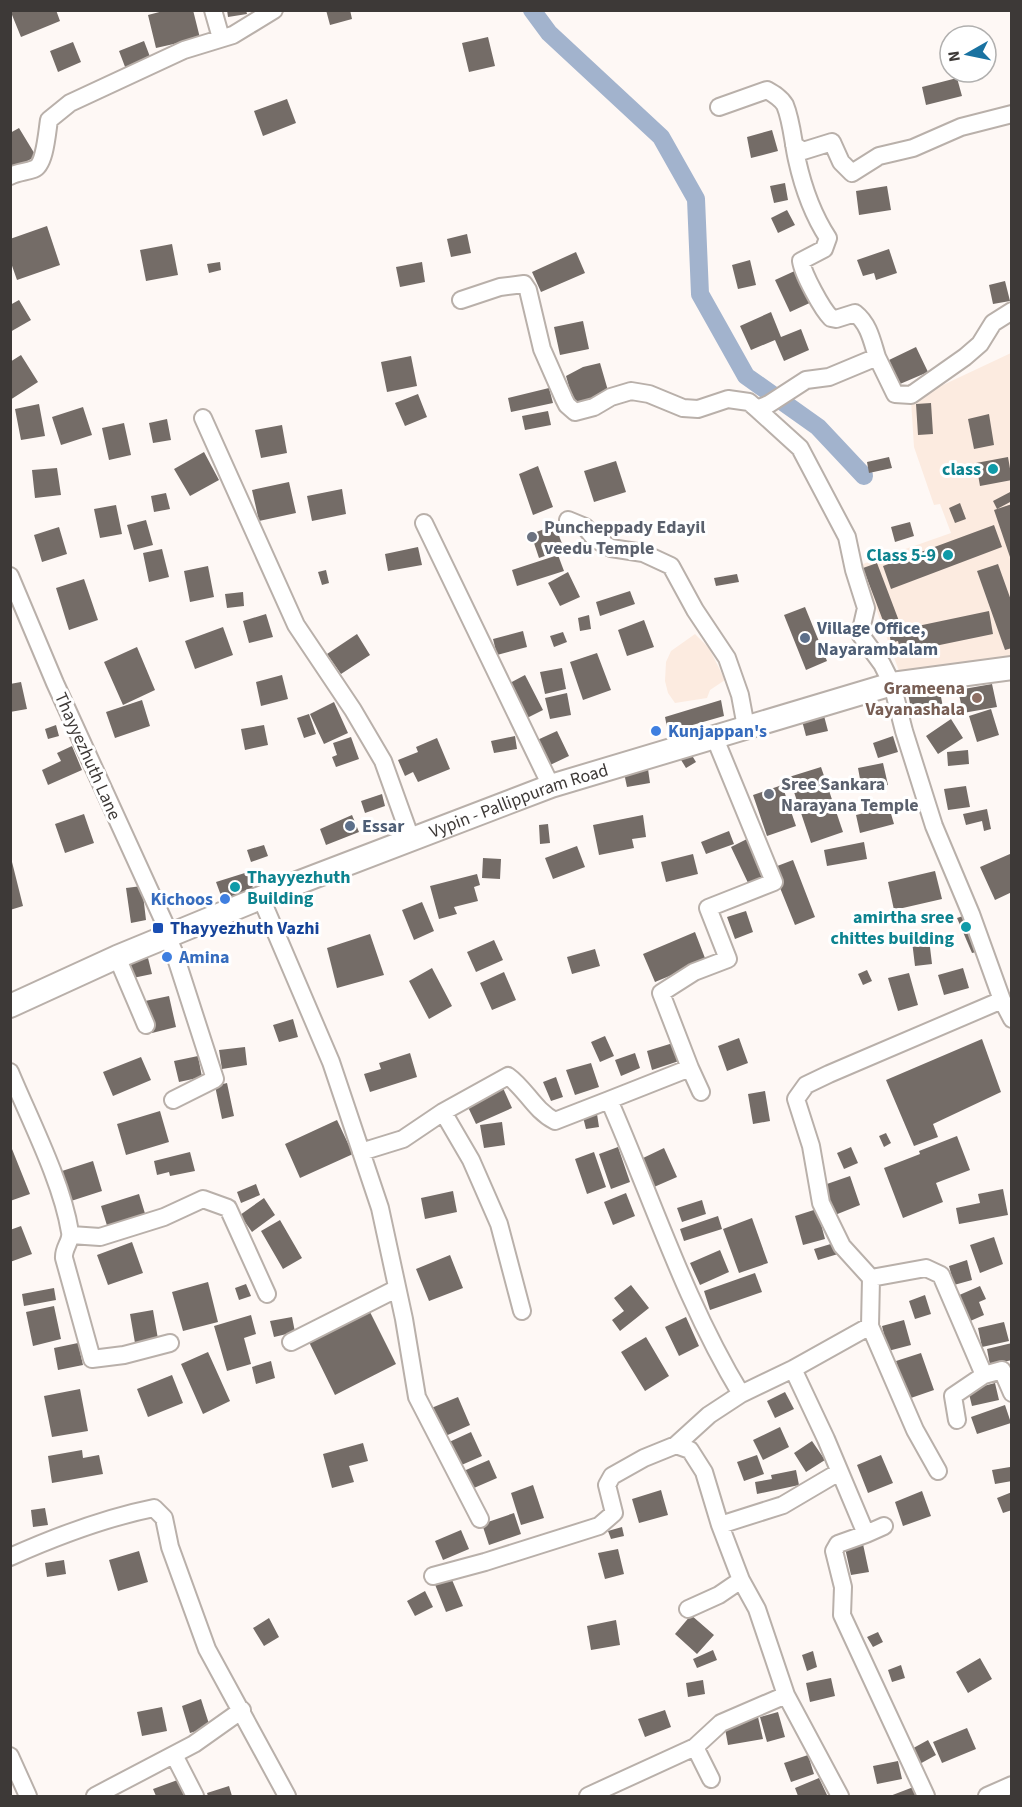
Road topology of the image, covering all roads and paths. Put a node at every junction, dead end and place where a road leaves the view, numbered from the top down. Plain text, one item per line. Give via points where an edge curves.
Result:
1 (213, 10) edge
2 (274, 10) edge
3 (221, 38) junction
4 (719, 106) dead end
5 (1011, 114) edge
6 (794, 145) junction
7 (10, 176) edge
8 (461, 300) dead end
9 (1011, 312) edge
10 (877, 357) junction
11 (763, 406) junction
12 (203, 418) dead end
13 (568, 520) dead end
14 (424, 524) dead end
15 (10, 576) edge
16 (1011, 668) edge
17 (892, 684) junction
18 (746, 727) junction
19 (714, 736) junction
20 (551, 786) junction
21 (411, 839) junction
22 (261, 898) junction
23 (168, 936) junction
24 (117, 957) junction
25 (1002, 1000) junction
26 (10, 1006) edge
27 (1011, 1019) edge
28 (146, 1025) dead end
29 (690, 1068) junction
30 (10, 1072) edge
31 (701, 1092) dead end
32 (172, 1100) dead end
33 (609, 1100) junction
34 (443, 1112) junction
35 (361, 1152) junction
36 (71, 1235) junction
37 (871, 1278) junction
38 (396, 1289) junction
39 (267, 1294) dead end
40 (522, 1311) dead end
41 (870, 1326) junction
42 (291, 1342) dead end
43 (170, 1343) dead end
44 (793, 1370) junction
45 (984, 1375) junction
46 (1011, 1393) edge
47 (741, 1394) junction
48 (957, 1420) dead end
49 (676, 1445) junction
50 (938, 1471) dead end
51 (839, 1473) junction
52 (480, 1519) dead end
53 (720, 1525) junction
54 (884, 1526) dead end
55 (866, 1534) junction
56 (10, 1557) edge
57 (433, 1576) dead end
58 (741, 1580) junction
59 (688, 1610) dead end
60 (786, 1695) junction
61 (242, 1710) junction
62 (695, 1746) junction
63 (174, 1755) junction
64 (10, 1756) edge
65 (711, 1779) dead end
66 (1011, 1785) edge
67 (28, 1797) edge
68 (94, 1797) edge
69 (195, 1797) edge
70 (287, 1797) edge
71 (588, 1797) edge
72 (840, 1797) edge
73 (926, 1797) edge
74 (987, 1797) edge

1 - 3 street
2 - 3 street
3 - 7 street via 184,50 70,103 49,120 41,163 35,169
4 - 6 street via 767,90 784,105
5 - 6 street via 879,156 852,172 841,162 832,142 803,151
6 - 10 street via 813,211 828,238 824,249 801,261 802,271 828,316 836,319 855,313 860,317
8 - 11 street via 524,284 542,349 567,405 575,412 631,391 683,408 698,409 728,399
9 - 10 street via 993,323 980,344 911,395 896,394
10 - 11 street via 829,377 806,380
11 - 17 street via 800,448 842,526 866,608 861,634
12 - 21 street via 296,625 383,761
13 - 18 street via 585,526 595,539 611,548 643,553 672,566 727,658
14 - 20 street
15 - 23 street, Thayyezhuth Lane
16 - 17 main road, Vypin - Pallippuram Road
17 - 18 main road, Vypin - Pallippuram Road
17 - 25 street via 934,826
18 - 19 main road, Vypin - Pallippuram Road
19 - 20 main road, Vypin - Pallippuram Road
19 - 29 street via 774,882 708,908 728,959 694,972 661,993
20 - 21 main road, Vypin - Pallippuram Road
21 - 22 main road, Vypin - Pallippuram Road
22 - 23 main road, Vypin - Pallippuram Road
22 - 35 street via 332,1062
23 - 24 main road, Vypin - Pallippuram Road
23 - 32 street, Thayyezhuth Lane via 215,1079
24 - 26 main road, Vypin - Pallippuram Road
24 - 28 street
25 - 27 street
25 - 37 street via 806,1085 796,1099 811,1146 821,1203 842,1246
29 - 31 street
29 - 33 street
30 - 36 street via 59,1190
33 - 34 street via 555,1121 543,1115 508,1076
33 - 47 street via 688,1289
34 - 35 street via 402,1139
34 - 40 street via 471,1160 499,1224
35 - 38 street via 380,1208
36 - 39 street via 99,1237 164,1217 203,1199 228,1208
36 - 43 street via 64,1258 92,1359
37 - 41 street
37 - 45 street via 926,1268 941,1275
38 - 42 street
38 - 52 street via 417,1397
41 - 44 street
41 - 50 street via 915,1430
44 - 47 street
44 - 51 street
45 - 46 street via 1002,1370
45 - 48 street via 953,1396
47 - 49 street via 709,1415
49 - 53 street via 690,1450 704,1472
49 - 57 street via 612,1476 606,1485 614,1513 598,1526
51 - 53 street via 783,1505
51 - 55 street
53 - 58 street
54 - 55 street
55 - 73 street via 838,1544 834,1551 843,1587 842,1615
56 - 61 street via 73,1531 154,1508 164,1518 170,1547 207,1649
58 - 59 street
58 - 60 street via 757,1609
60 - 62 street via 721,1723
60 - 72 street
61 - 63 street
61 - 70 street
62 - 65 street
62 - 71 street
63 - 68 street
63 - 69 street
64 - 67 street
66 - 74 street

